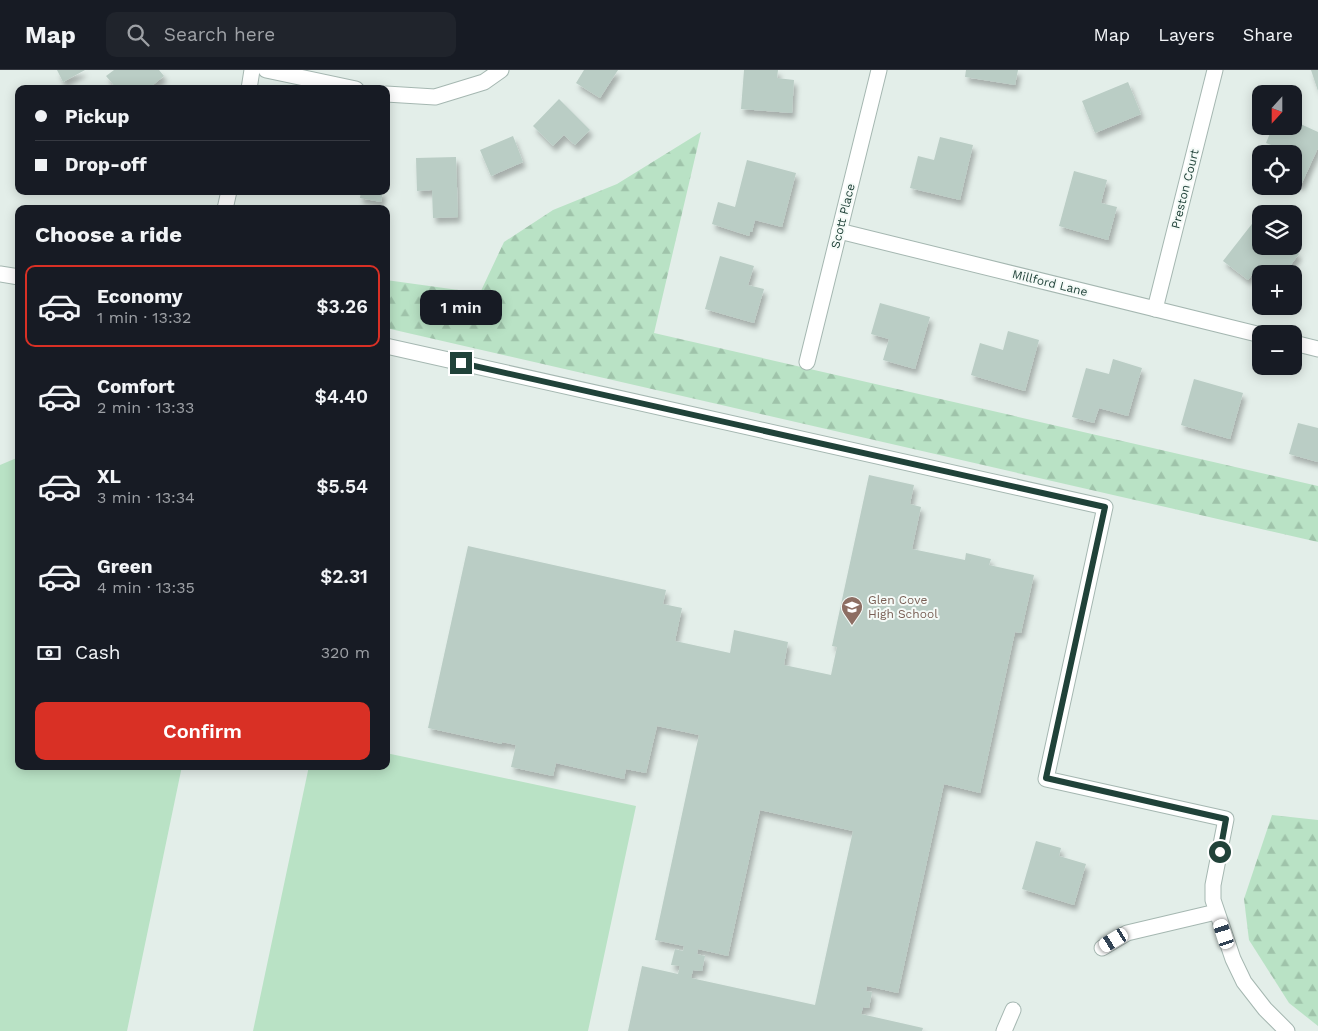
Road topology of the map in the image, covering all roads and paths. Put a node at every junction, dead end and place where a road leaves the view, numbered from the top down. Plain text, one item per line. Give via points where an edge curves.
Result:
1 (252, 70) edge
2 (266, 70) edge
3 (501, 70) edge
4 (879, 70) edge
5 (1215, 70) edge
6 (250, 85) edge
7 (337, 85) edge
8 (390, 94) edge
9 (839, 231) junction
10 (0, 274) edge
11 (15, 276) edge
12 (1155, 309) junction
13 (1252, 333) edge
14 (1302, 345) edge
15 (390, 347) edge
16 (1318, 349) edge
17 (807, 362) dead end
18 (1216, 912) junction
19 (1102, 948) dead end
20 (1013, 1010) dead end
21 (1004, 1031) edge
22 (1287, 1031) edge

1 - 6 street
2 - 7 street
3 - 8 street via 484,82 435,97
4 - 9 street, Scott Place
5 - 12 street, Preston Court
9 - 12 street, Millford Lane
9 - 17 street, Scott Place
10 - 11 street
12 - 13 street, Millford Lane
14 - 16 street
15 - 18 street via 1105,507 1046,778 1226,819 1212,893
18 - 19 street via 1127,933
18 - 22 street via 1232,959 1244,982
20 - 21 street

